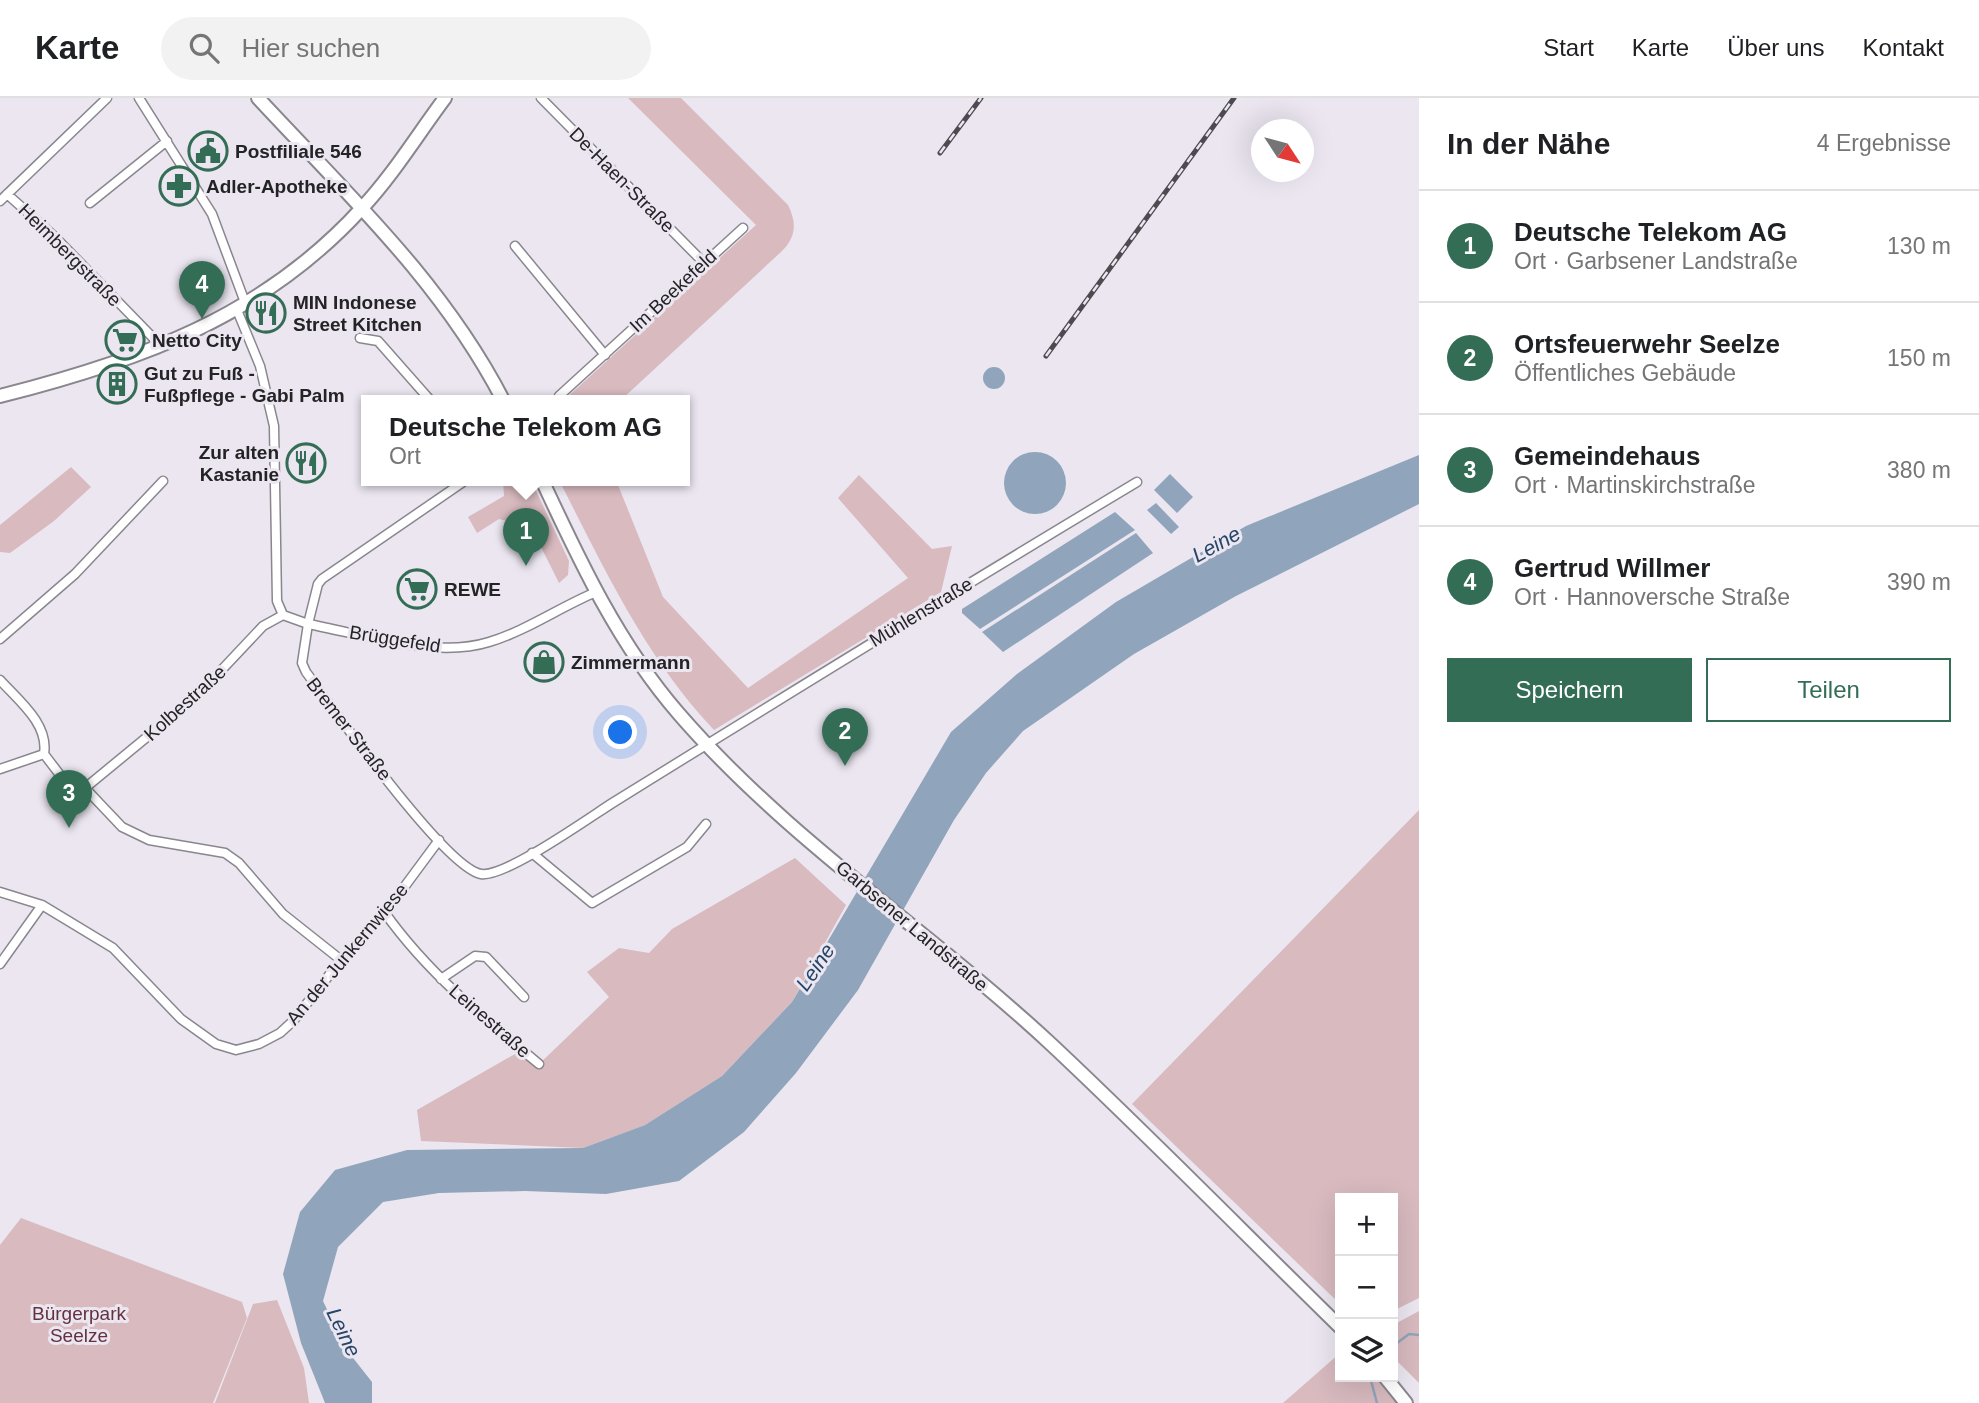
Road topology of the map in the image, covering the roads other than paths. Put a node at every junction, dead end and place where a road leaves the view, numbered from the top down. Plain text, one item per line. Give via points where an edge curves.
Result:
1 (107, 98) edge
2 (139, 98) edge
3 (258, 98) edge
4 (445, 98) edge
5 (541, 98) edge
6 (167, 141) junction
7 (8, 194) junction
8 (0, 201) edge
9 (90, 203) dead end
10 (362, 208) junction
11 (743, 228) dead end
12 (515, 246) dead end
13 (703, 262) junction
14 (242, 308) junction
15 (360, 338) dead end
16 (161, 346) junction
17 (605, 355) junction
18 (0, 395) edge
19 (426, 395) edge
20 (500, 395) edge
21 (560, 395) edge
22 (163, 481) dead end
23 (1137, 482) dead end
24 (457, 486) edge
25 (545, 486) edge
26 (596, 592) junction
27 (283, 615) junction
28 (308, 624) junction
29 (0, 639) edge
30 (0, 680) edge
31 (706, 743) junction
32 (44, 754) junction
33 (0, 769) edge
34 (85, 788) junction
35 (706, 824) dead end
36 (439, 840) junction
37 (532, 853) junction
38 (0, 892) edge
39 (42, 905) junction
40 (385, 913) junction
41 (341, 960) junction
42 (0, 964) edge
43 (441, 979) junction
44 (523, 997) dead end
45 (539, 1064) dead end
46 (1335, 1322) edge
47 (1389, 1382) edge
48 (1406, 1403) edge

1 - 7 street
2 - 6 street
3 - 10 main road
4 - 10 main road
5 - 13 street, De-Haen-Straße
6 - 9 street
6 - 14 street via 212,214
7 - 8 street
7 - 16 street, Heimbergstraße
10 - 14 main road via 326,244
10 - 20 main road via 438,295
11 - 13 street, Im Beekefeld
12 - 17 street
13 - 17 street, Im Beekefeld
14 - 16 main road
14 - 27 street via 274,426 277,601
15 - 19 street via 378,341
16 - 18 main road
17 - 21 street, Im Beekefeld
22 - 29 street via 75,574
23 - 31 street, Mühlenstraße
24 - 28 street, Bremer Straße via 322,579
25 - 26 main road, Garbsener Landstraße
26 - 28 street, Brüggefeld via 514,632 462,648 426,646
26 - 31 main road, Garbsener Landstraße via 654,682
27 - 28 street
27 - 34 street, Kolbestraße via 263,626 198,695
28 - 36 street, Bremer Straße via 302,663 306,672 379,770
30 - 32 street via 43,730
31 - 37 street, Bremer Straße
31 - 46 main road, Garbsener Landstraße via 815,843 1053,1046
32 - 33 street
32 - 34 street via 70,788
34 - 41 street via 122,827 149,840 225,853 284,914
35 - 37 street via 687,847 592,902
36 - 37 street, Bremer Straße via 466,867 481,874 495,874
36 - 40 street, An der Junkernwiese
38 - 39 street, An der Junkernwiese
39 - 41 street, An der Junkernwiese via 113,948 181,1019 216,1045 236,1050 280,1033 309,1004
39 - 42 street
40 - 41 street, An der Junkernwiese
40 - 43 street, Leinestraße via 408,946
43 - 44 street, Leinestraße via 475,956 486,957
43 - 45 street, Leinestraße
47 - 48 main road

